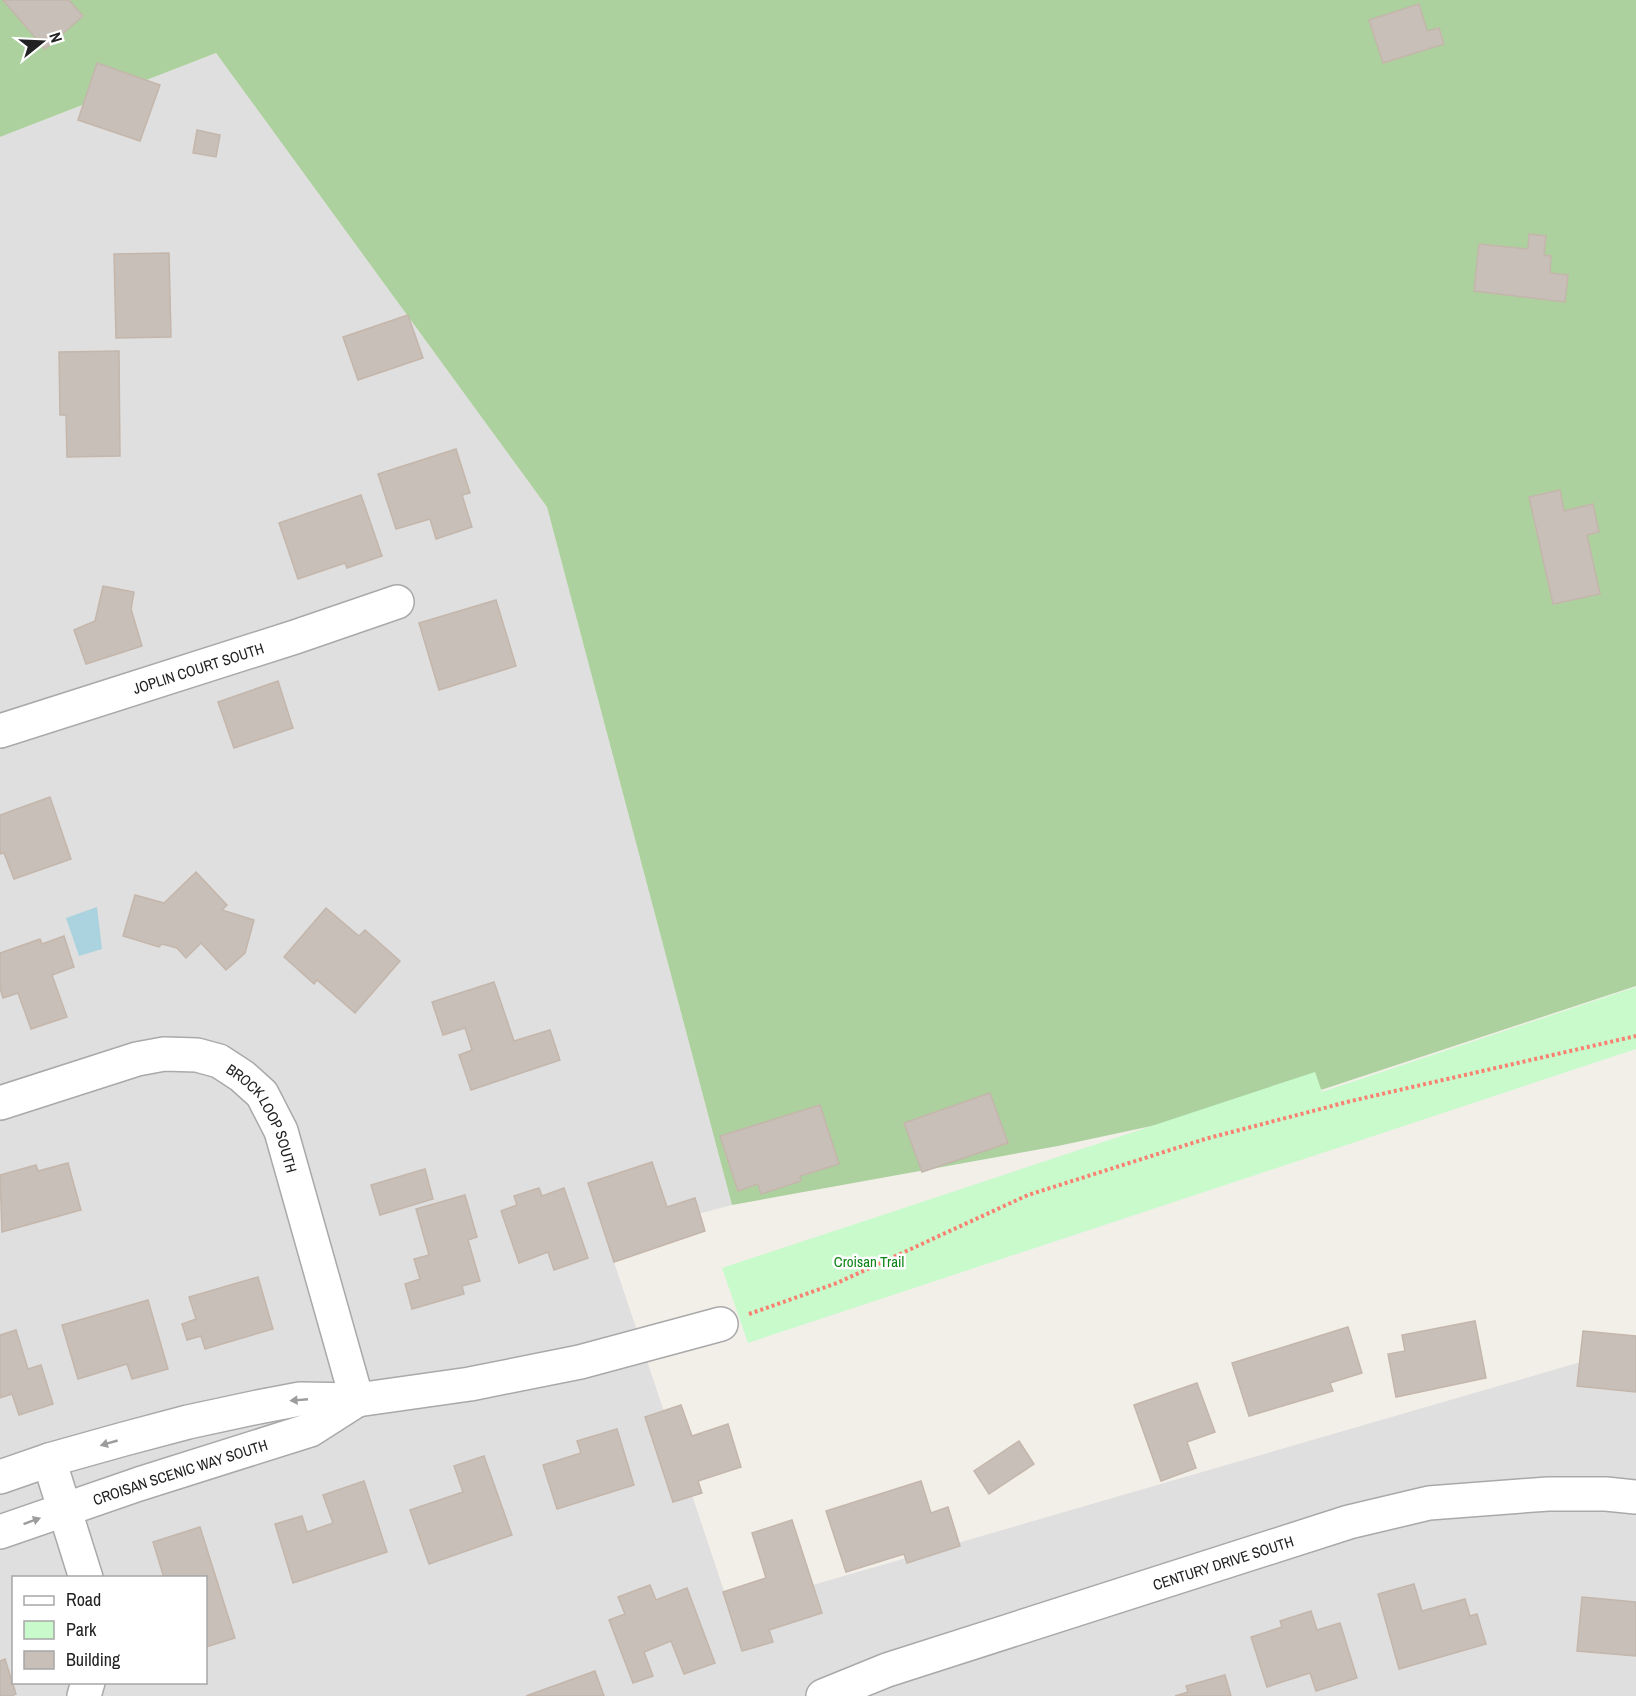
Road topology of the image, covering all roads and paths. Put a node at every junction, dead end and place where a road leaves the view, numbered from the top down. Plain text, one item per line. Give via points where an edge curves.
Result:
1 (397, 602) dead end
2 (0, 730) edge
3 (1636, 1036) edge
4 (0, 1103) edge
5 (721, 1324) joint
6 (357, 1400) junction
7 (49, 1460) junction
8 (0, 1477) edge
9 (1636, 1497) edge
10 (64, 1509) junction
11 (0, 1532) edge
12 (85, 1576) edge
13 (823, 1696) edge

1 - 2 street, JOPLIN COURT SOUTH
3 - 5 path via 1351,1101 1205,1139 1083,1177 1028,1195 837,1283
4 - 6 street, BROCK LOOP SOUTH via 164,1054 197,1055 219,1061 242,1077 262,1094 281,1131
5 - 6 street, CROISAN SCENIC WAY SOUTH via 580,1362 470,1384
6 -> 7 street, CROISAN SCENIC WAY SOUTH via 300,1399 258,1407
6 - 10 street, CROISAN SCENIC WAY SOUTH via 310,1430
7 - 8 street, CROISAN SCENIC WAY SOUTH
7 - 10 street
9 - 13 street, CENTURY DRIVE SOUTH via 1548,1494 1429,1503 1349,1522 887,1670
11 -> 10 street, CROISAN SCENIC WAY SOUTH
10 - 12 street

